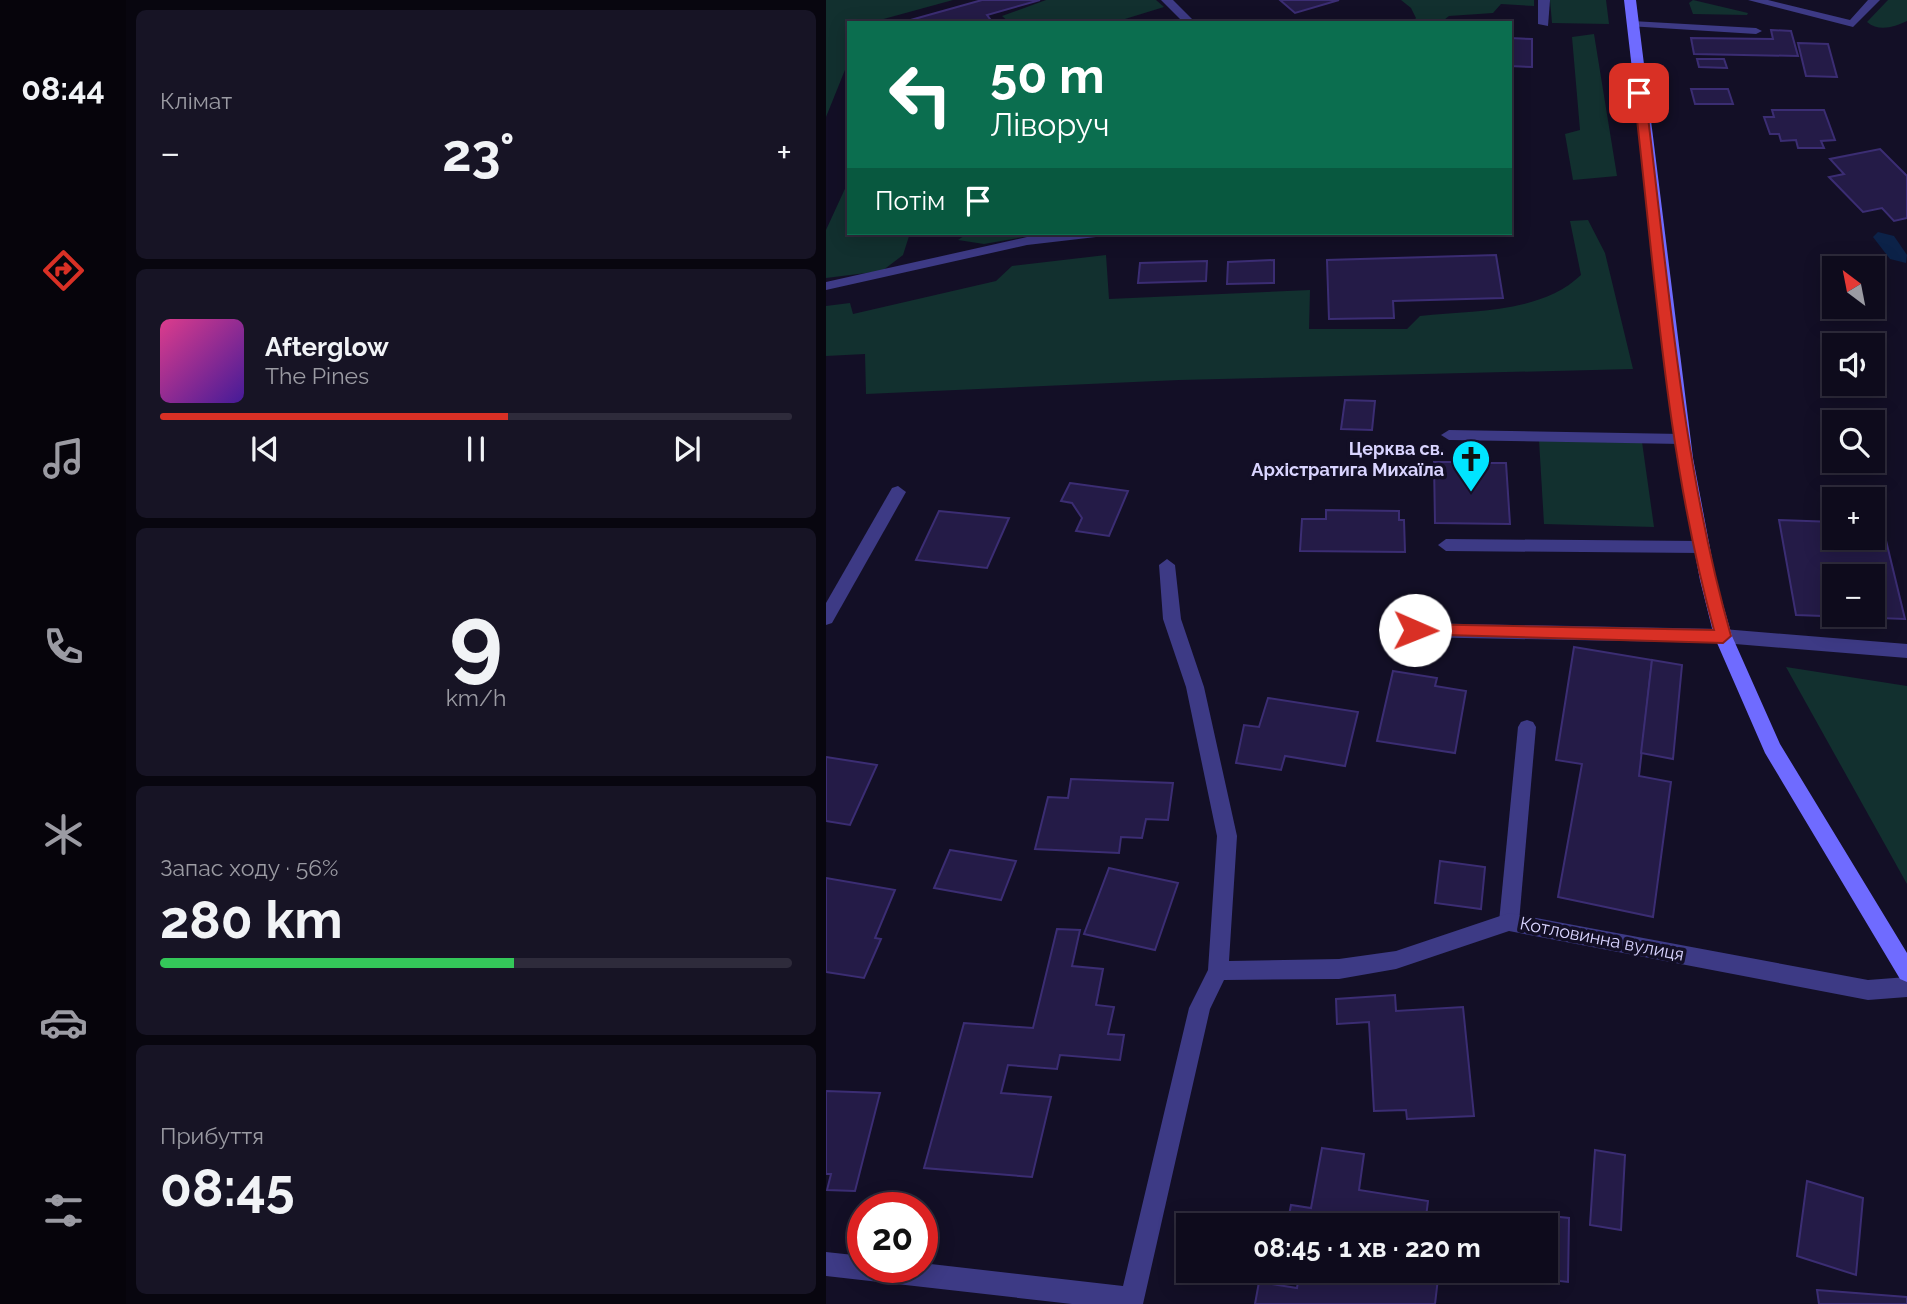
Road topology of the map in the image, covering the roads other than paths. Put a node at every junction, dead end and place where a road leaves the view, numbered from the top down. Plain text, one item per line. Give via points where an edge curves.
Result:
1 (1167, 0) edge
2 (1544, 0) edge
3 (1630, 0) edge
4 (1754, 0) edge
5 (1874, 0) edge
6 (1189, 21) edge
7 (1544, 24) dead end
8 (1632, 24) junction
9 (1756, 30) dead end
10 (1079, 235) edge
11 (826, 286) edge
12 (1449, 435) dead end
13 (1682, 439) junction
14 (898, 492) dead end
15 (1446, 545) dead end
16 (1702, 547) junction
17 (1167, 565) dead end
18 (826, 618) edge
19 (1415, 630) dead end
20 (1723, 636) junction
21 (1907, 650) edge
22 (1527, 727) dead end
23 (1509, 922) junction
24 (1218, 971) junction
25 (1907, 972) edge
26 (1907, 987) edge
27 (826, 1264) edge
28 (1132, 1301) edge

1 - 6 street
2 - 7 street
3 - 8 street
4 - 5 street via 1853,24
8 - 9 street
8 - 13 street
10 - 11 street via 1027,241
12 - 13 street
13 - 16 street
14 - 18 street
15 - 16 street
16 - 20 street
17 - 24 street via 1172,619 1195,687 1227,836
19 - 20 street
20 - 21 street
20 - 25 street via 1772,748
22 - 23 street
23 - 24 street, Котловинна вулиця via 1396,960 1339,969
23 - 26 street, Котловинна вулиця via 1868,990
24 - 28 street via 1200,1008
27 - 28 street

